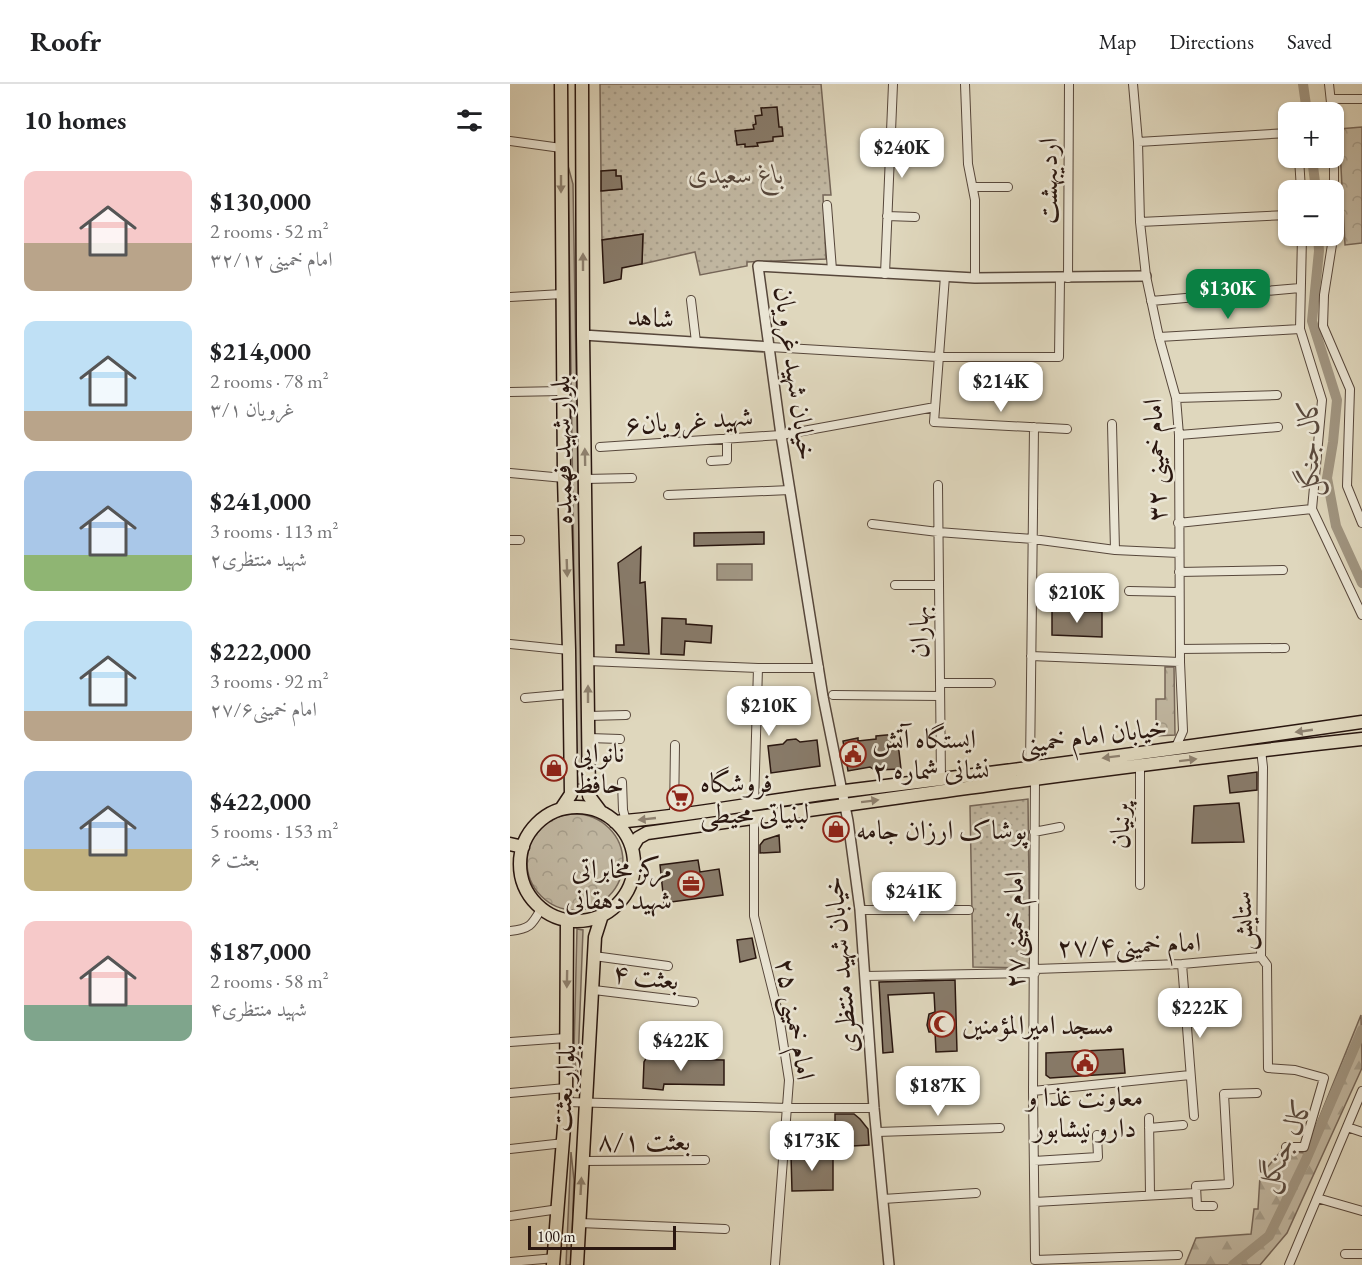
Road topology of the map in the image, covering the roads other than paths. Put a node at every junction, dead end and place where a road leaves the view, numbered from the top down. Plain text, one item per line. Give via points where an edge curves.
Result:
1 (561, 84) edge
2 (582, 84) edge
3 (893, 84) edge
4 (964, 84) edge
5 (1069, 84) edge
6 (1133, 84) edge
7 (1329, 84) edge
8 (1331, 99) junction
9 (1362, 99) edge
10 (1331, 102) edge
11 (1278, 134) edge
12 (510, 141) edge
13 (1138, 142) junction
14 (561, 148) junction
15 (583, 149) junction
16 (1334, 168) edge
17 (973, 187) junction
18 (1008, 187) dead end
19 (827, 205) dead end
20 (1278, 215) edge
21 (887, 216) junction
22 (915, 218) dead end
23 (1140, 222) junction
24 (1302, 246) edge
25 (832, 270) junction
26 (885, 273) junction
27 (945, 276) junction
28 (1146, 276) junction
29 (975, 278) junction
30 (1064, 278) junction
31 (1300, 288) junction
32 (562, 294) junction
33 (510, 297) edge
34 (691, 300) dead end
35 (1151, 301) junction
36 (1300, 329) junction
37 (583, 335) junction
38 (1159, 337) junction
39 (696, 342) junction
40 (770, 347) junction
41 (938, 357) junction
42 (510, 392) edge
43 (563, 392) junction
44 (1277, 395) dead end
45 (1176, 398) junction
46 (935, 407) junction
47 (1112, 424) dead end
48 (1034, 427) junction
49 (1278, 427) dead end
50 (1067, 429) dead end
51 (781, 435) junction
52 (1179, 435) junction
53 (727, 438) junction
54 (600, 447) dead end
55 (711, 460) dead end
56 (513, 474) edge
57 (564, 478) junction
58 (632, 478) dead end
59 (585, 479) junction
60 (938, 484) dead end
61 (790, 490) junction
62 (668, 495) dead end
63 (1312, 509) junction
64 (1178, 523) junction
65 (1362, 523) edge
66 (872, 524) dead end
67 (939, 532) junction
68 (1033, 539) junction
69 (510, 540) edge
70 (520, 540) dead end
71 (1115, 550) junction
72 (1179, 553) junction
73 (1283, 570) dead end
74 (1179, 572) junction
75 (895, 585) dead end
76 (939, 585) junction
77 (1129, 591) dead end
78 (1179, 592) junction
79 (1362, 615) edge
80 (510, 644) edge
81 (1285, 648) dead end
82 (1180, 649) junction
83 (569, 650) junction
84 (1031, 656) junction
85 (588, 661) junction
86 (1180, 662) junction
87 (819, 668) junction
88 (758, 669) junction
89 (940, 683) junction
90 (991, 683) dead end
91 (570, 694) junction
92 (833, 695) dead end
93 (940, 696) junction
94 (525, 698) dead end
95 (626, 715) dead end
96 (588, 716) junction
97 (1362, 722) edge
98 (1183, 730) junction
99 (589, 738) junction
100 (620, 739) dead end
101 (1362, 739) edge
102 (675, 745) dead end
103 (1194, 746) junction
104 (1175, 749) junction
105 (1262, 750) junction
106 (1140, 766) junction
107 (1030, 767) junction
108 (942, 780) junction
109 (1035, 780) junction
110 (622, 782) dead end
111 (842, 791) junction
112 (754, 804) junction
113 (845, 804) junction
114 (561, 810) junction
115 (600, 812) junction
116 (674, 816) junction
117 (754, 818) junction
118 (620, 821) junction
119 (1060, 827) dead end
120 (1034, 832) junction
121 (510, 844) edge
122 (523, 847) junction
123 (632, 848) junction
124 (1140, 885) dead end
125 (541, 909) junction
126 (860, 910) junction
127 (969, 910) dead end
128 (602, 915) junction
129 (567, 920) junction
130 (510, 931) edge
131 (594, 956) junction
132 (1261, 957) junction
133 (1182, 964) junction
134 (668, 966) dead end
135 (1035, 971) junction
136 (865, 976) junction
137 (594, 990) junction
138 (694, 1002) dead end
139 (566, 1038) junction
140 (510, 1042) edge
141 (1190, 1075) junction
142 (566, 1088) junction
143 (1033, 1091) junction
144 (1362, 1091) edge
145 (510, 1093) edge
146 (1257, 1093) dead end
147 (566, 1102) junction
148 (586, 1102) junction
149 (788, 1108) junction
150 (874, 1108) junction
151 (1194, 1116) dead end
152 (1149, 1118) dead end
153 (1184, 1125) dead end
154 (1347, 1126) junction
155 (1000, 1128) dead end
156 (1149, 1128) junction
157 (877, 1132) junction
158 (1362, 1132) edge
159 (1097, 1135) dead end
160 (564, 1143) junction
161 (1286, 1147) dead end
162 (510, 1149) edge
163 (705, 1160) dead end
164 (583, 1161) junction
165 (1034, 1161) junction
166 (1196, 1192) junction
167 (976, 1193) dead end
168 (1150, 1195) junction
169 (1317, 1198) junction
170 (883, 1199) junction
171 (1035, 1202) junction
172 (1213, 1206) dead end
173 (559, 1209) junction
174 (1362, 1211) edge
175 (510, 1216) edge
176 (580, 1223) junction
177 (725, 1230) dead end
178 (1345, 1254) dead end
179 (1362, 1254) edge
180 (1178, 1256) dead end
181 (554, 1261) edge
182 (510, 1262) edge
183 (1033, 1262) edge
184 (577, 1265) edge
185 (775, 1265) edge
186 (889, 1265) edge
187 (1289, 1265) edge

1 - 14 main road, بلوار شهید فهمیده
2 - 15 main road, بلوار شهید فهمیده
3 - 21 street
4 - 17 street
5 - 30 street, اردیبهشت
6 - 13 street, امام خمینی ۳۲
7 - 8 street
8 - 9 street
8 - 10 street
11 - 13 street
12 - 14 street
13 - 23 street, امام خمینی ۳۲
14 - 15 main road
14 -> 32 main road, بلوار شهید فهمیده
37 -> 15 main road, بلوار شهید فهمیده
16 - 65 street via 1334,232 1323,326 1350,388 1347,486
17 - 18 street
17 - 29 street
19 - 25 street
20 - 23 street
21 - 22 street
21 - 26 street
23 - 28 street, امام خمینی ۳۲
24 - 31 street
25 - 26 street, خیابان شهید غرویان
25 - 40 street, خیابان شهید غرویان via 758,266
26 - 27 street, خیابان شهید غرویان
27 - 29 street, خیابان شهید غرویان
27 - 41 street
28 - 30 street, خیابان شهید غرویان
28 - 35 street, امام خمینی ۳۲
29 - 30 street, خیابان شهید غرویان
30 - 41 street, اردیبهشت via 1059,357
31 - 35 street
31 - 36 street
32 - 33 street
32 - 43 main road, بلوار شهید فهمیده
34 - 39 street
35 - 38 street, امام خمینی ۳۲
36 - 38 street
36 - 63 street via 1322,400
37 - 39 street, شاهد
59 -> 37 main road, بلوار شهید فهمیده
38 - 45 street, امام خمینی ۳۲
39 - 40 street, شاهد
40 - 41 street
40 - 51 street, خیابان شهید غرویان
41 - 46 street
42 - 43 street
43 - 57 main road, بلوار شهید فهمیده
44 - 45 street
45 - 52 street, امام خمینی ۳۲
46 - 48 street via 934,422
46 - 51 street, شهید غرویان۶
47 - 71 street
48 - 50 street
48 - 68 street
49 - 52 street
51 - 53 street, شهید غرویان۶
51 - 61 street, خیابان شهید غرویان
52 - 64 street, امام خمینی ۳۲
53 - 54 street, شهید غرویان۶
53 - 55 street via 727,460
56 - 57 street
57 -> 83 main road, بلوار شهید فهمیده
58 - 59 street
59 - 85 main road, بلوار شهید فهمیده
60 - 67 street, بهاران
61 - 62 street
61 - 87 street, خیابان شهید غرویان
63 - 64 street
63 - 79 street
64 - 72 street, امام خمینی ۳۲
66 - 67 street
67 - 68 street
67 - 76 street, بهاران
68 - 71 street
68 - 84 street
69 - 70 street
71 - 72 street
72 - 74 street, امام خمینی ۳۲
73 - 74 street
74 - 78 street, امام خمینی ۳۲
75 - 76 street
76 - 89 street, بهاران
77 - 78 street
78 - 82 street, امام خمینی ۳۲
80 - 83 street
81 - 82 street
82 - 86 street, امام خمینی ۳۲
83 - 91 main road, بلوار شهید فهمیده
84 - 86 street
84 - 107 street
85 - 88 street
96 -> 85 main road, بلوار شهید فهمیده
86 - 98 street, امام خمینی ۳۲
87 - 88 street
87 - 111 street, خیابان شهید غرویان
88 - 112 street
89 - 90 street
89 - 93 street, بهاران
91 - 94 street
91 - 114 main road, بلوار شهید فهمیده via 571,794
92 - 93 street
93 - 108 street, بهاران
95 - 96 street
96 - 99 main road, بلوار شهید فهمیده
97 -> 103 main road, خیابان امام خمینی
98 - 103 street
98 - 104 street
99 - 100 street
99 - 115 main road, بلوار شهید فهمیده via 589,796
101 - 105 main road, خیابان امام خمینی
102 - 116 street
103 - 104 main road, خیابان امام خمینی
104 -> 107 main road, خیابان امام خمینی
106 -> 105 main road, خیابان امام خمینی
105 - 132 street, ستایش
106 - 109 main road, خیابان امام خمینی
106 - 124 street, پرنیان
107 - 108 main road, خیابان امام خمینی
108 - 111 main road, خیابان امام خمینی
113 -> 109 main road, خیابان امام خمینی
109 - 120 street, امام خمینی۲۷
110 - 118 street
111 - 112 main road, خیابان امام خمینی
111 - 113 street, خیابان شهید منتظری
112 - 116 main road, خیابان امام خمینی
113 - 117 main road, خیابان امام خمینی
113 - 126 street, خیابان شهید منتظری
114 - 115 main road via 582,808
114 - 122 main road via 544,818
115 - 118 main road
116 -> 118 main road, خیابان امام خمینی
117 - 123 main road, خیابان امام خمینی via 647,833
117 - 149 street, امام خمینی ۲۵ via 754,916 779,1016 789,1080
118 - 123 main road
119 - 120 street
120 - 135 street, امام خمینی۲۷
121 - 122 main road
122 - 125 main road via 523,883
123 - 128 main road via 632,879 615,906
125 - 129 main road
125 - 130 street via 531,925
126 - 127 street
126 - 136 street, خیابان شهید منتظری
128 - 129 main road via 591,920
128 - 131 main road, بلوار بعثت
129 -> 139 main road, بلوار بعثت
131 - 134 street
131 - 137 main road, بلوار بعثت
132 - 133 street, امام خمینی۲۷/۴
132 - 161 street, ستایش via 1267,965 1268,1068 1324,1078 1304,1147
133 - 135 street, امام خمینی۲۷/۴
133 - 141 street
135 - 136 street, امام خمینی۲۷/۴
135 - 143 street, امام خمینی۲۷
136 - 150 street, خیابان شهید منتظری
137 - 138 street, بعثت ۴
137 - 148 main road, بلوار بعثت
139 - 140 street
139 - 142 main road, بلوار بعثت
141 - 143 street
141 - 151 street
142 - 145 street
142 - 147 main road, بلوار بعثت
143 - 165 street, امام خمینی۲۷
144 - 154 street
146 - 166 street via 1224,1095 1228,1184 1196,1186
147 - 148 street
147 - 160 main road, بلوار بعثت
148 - 149 street
148 - 164 main road, بلوار بعثت
149 - 150 street
149 - 185 street, امام خمینی ۲۵
150 - 157 street, خیابان شهید منتظری
152 - 156 street
153 - 156 street
154 - 158 street
154 - 169 street
155 - 157 street
156 - 168 street
157 - 170 street, خیابان شهید منتظری
159 - 165 street via 1098,1157
160 - 162 street
160 - 173 main road, بلوار بعثت
163 - 164 street, بعثت ۸/۱
176 -> 164 main road, بلوار بعثت
165 - 171 street, امام خمینی۲۷
166 - 168 street
166 - 172 street via 1197,1206
167 - 170 street
168 - 171 street
169 - 174 street
169 - 187 street
170 - 186 street, خیابان شهید منتظری
171 - 183 street, امام خمینی۲۷
173 - 175 street
173 - 181 main road, بلوار بعثت
176 - 177 street
176 - 184 main road, بلوار بعثت
178 - 179 street
180 - 183 street
181 - 182 street

